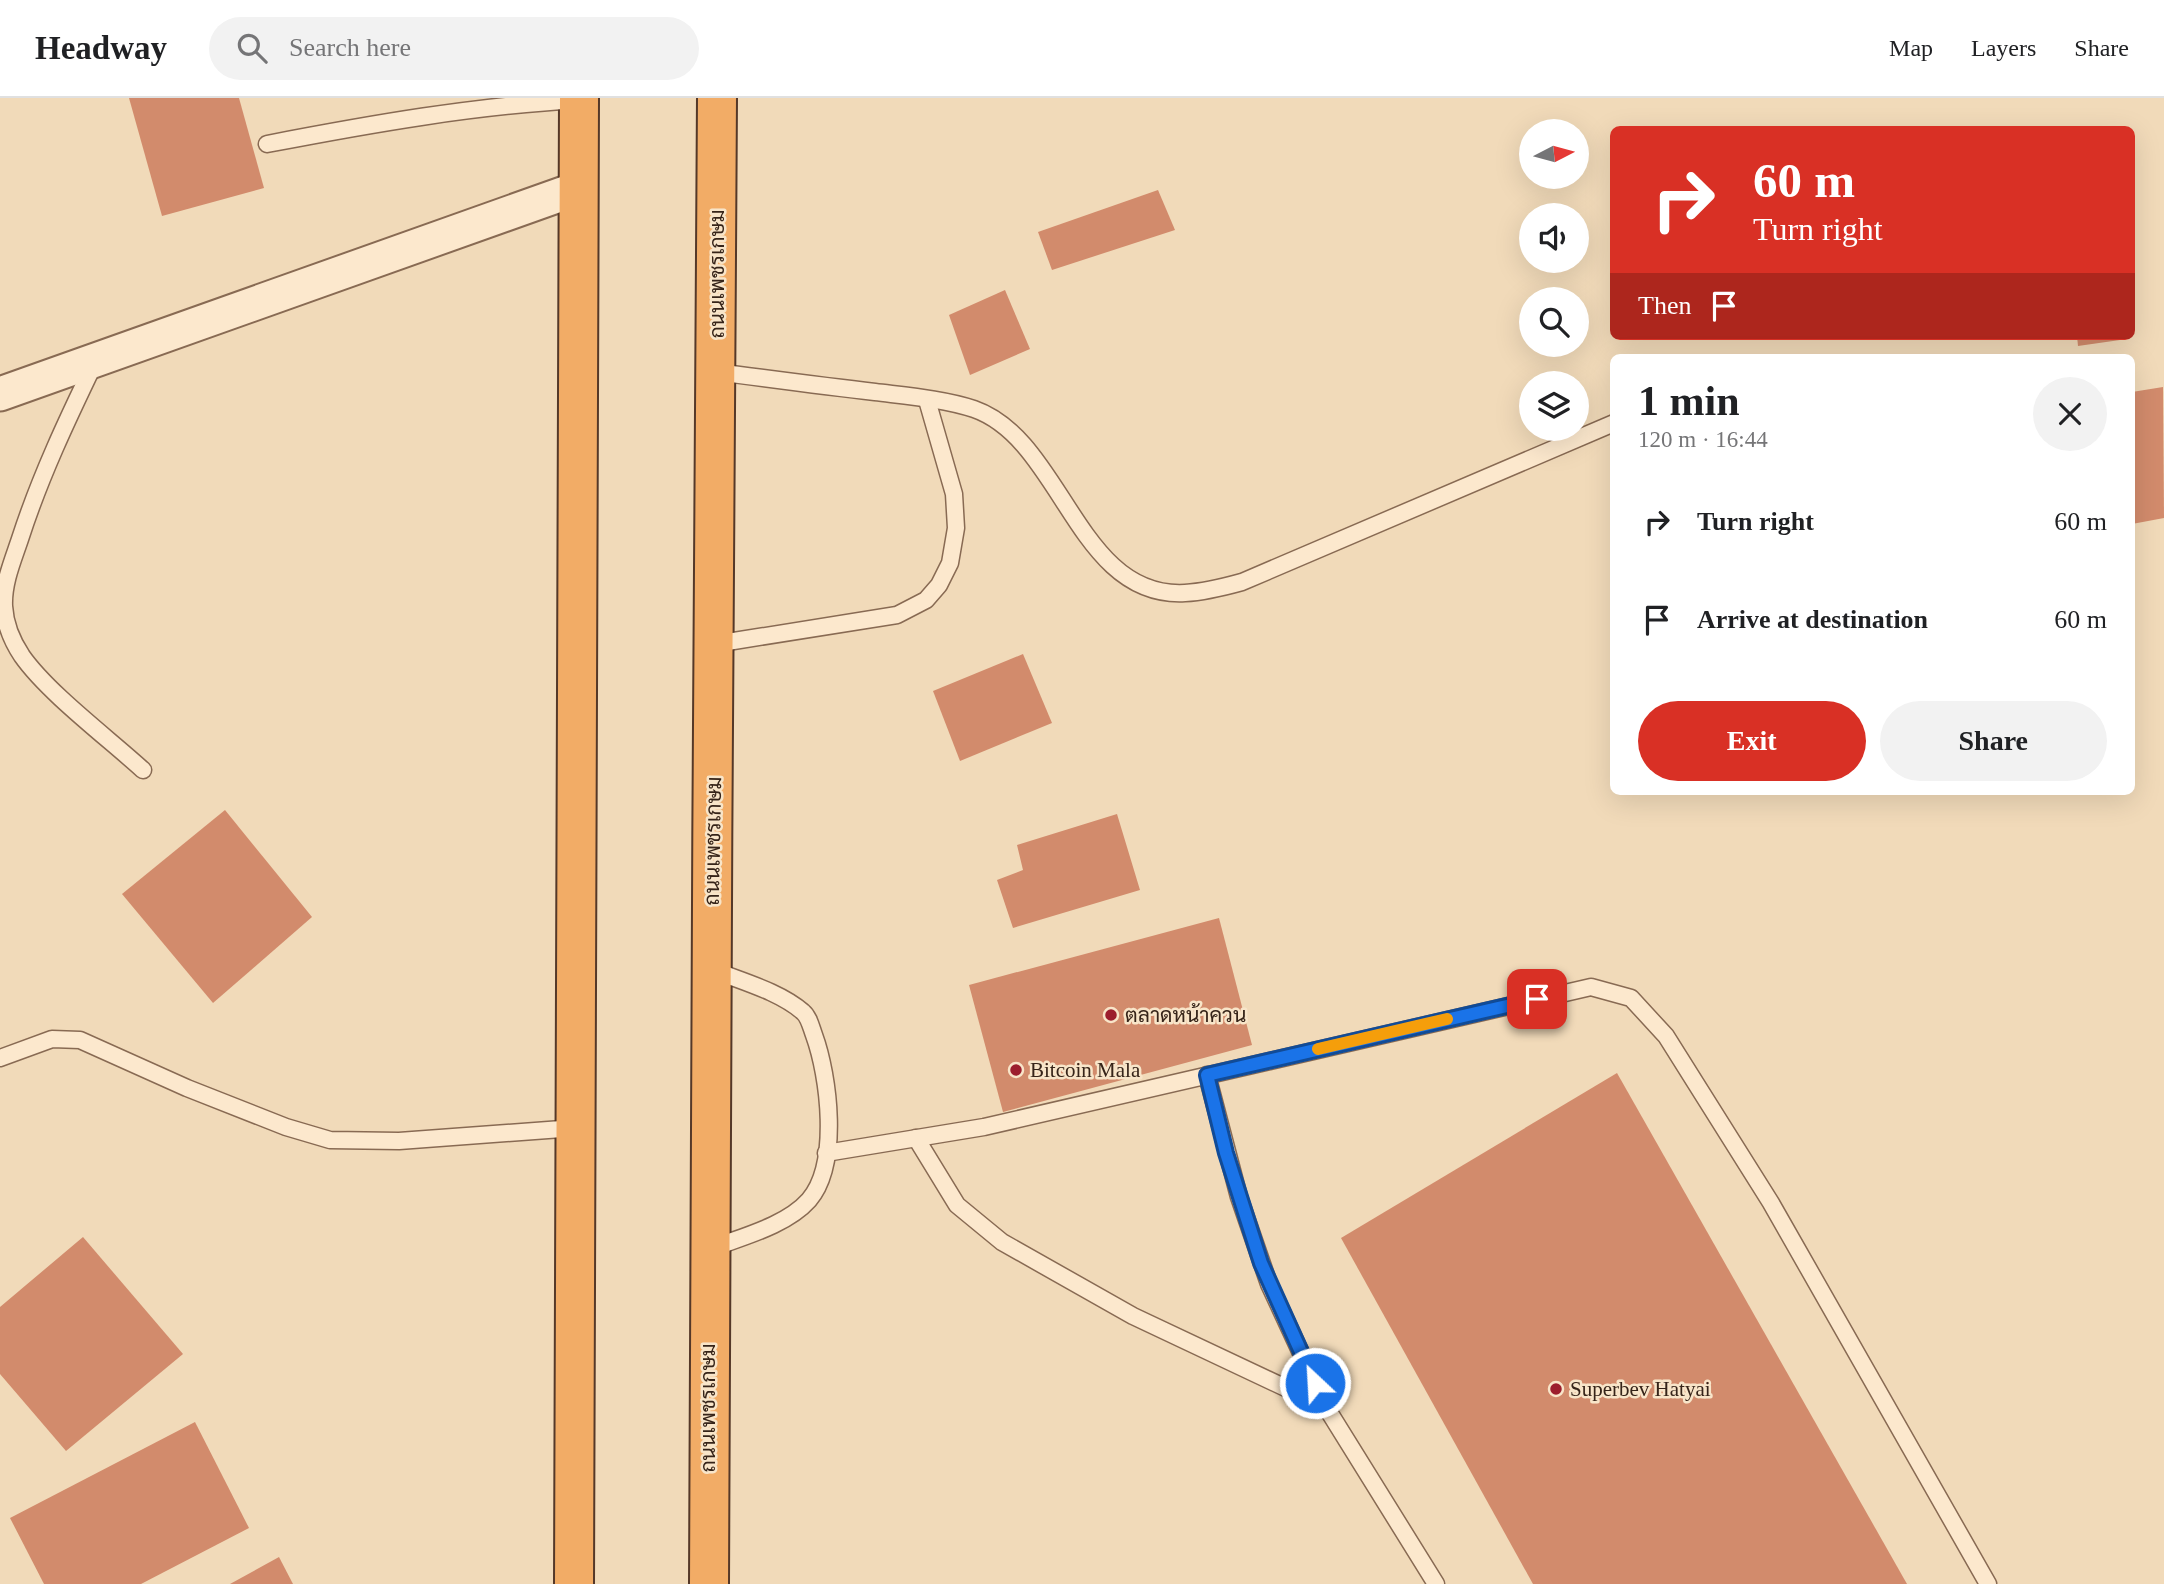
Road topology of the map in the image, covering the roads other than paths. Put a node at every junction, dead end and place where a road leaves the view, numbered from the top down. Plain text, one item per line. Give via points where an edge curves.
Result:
1 (717, 98) edge
2 (579, 99) edge
3 (267, 144) dead end
4 (579, 188) junction
5 (96, 359) junction
6 (717, 372) junction
7 (5, 383) edge
8 (927, 400) junction
9 (1610, 425) edge
10 (715, 644) junction
11 (143, 770) dead end
12 (711, 969) junction
13 (0, 1058) edge
14 (1207, 1075) junction
15 (575, 1128) junction
16 (916, 1138) junction
17 (826, 1153) junction
18 (707, 1250) junction
19 (1326, 1407) junction
20 (574, 1584) edge
21 (709, 1584) edge
22 (1436, 1584) edge
23 (1988, 1584) edge

1 - 6 highway, ถนนเพชรเกษม
2 - 3 lane via 485,107
2 - 4 highway
4 - 5 street
4 - 15 highway
5 - 7 street
5 - 11 lane via 54,444 32,502 8,578 4,607 7,627 22,656
6 - 8 lane
6 - 10 highway, ถนนเพชรเกษม
8 - 9 lane via 974,409 1001,423 1024,444 1094,548 1145,586 1183,594 1242,582
8 - 10 lane via 954,494 955,516 950,563 926,600 897,615
10 - 12 highway, ถนนเพชรเกษม
12 - 17 lane via 790,1002 806,1014 821,1054 829,1106
12 - 18 highway, ถนนเพชรเกษม
13 - 15 lane via 52,1039 80,1040 187,1088 330,1140 399,1141
14 - 16 lane via 984,1127
14 - 19 lane via 1239,1197 1269,1284
14 - 23 lane via 1591,987 1631,998 1666,1036 1772,1203
15 - 20 highway
16 - 17 lane
16 - 19 lane via 957,1205 1002,1242 1133,1316
17 - 18 lane via 821,1182 808,1201 778,1222
18 - 21 highway, ถนนเพชรเกษม
19 - 22 lane

